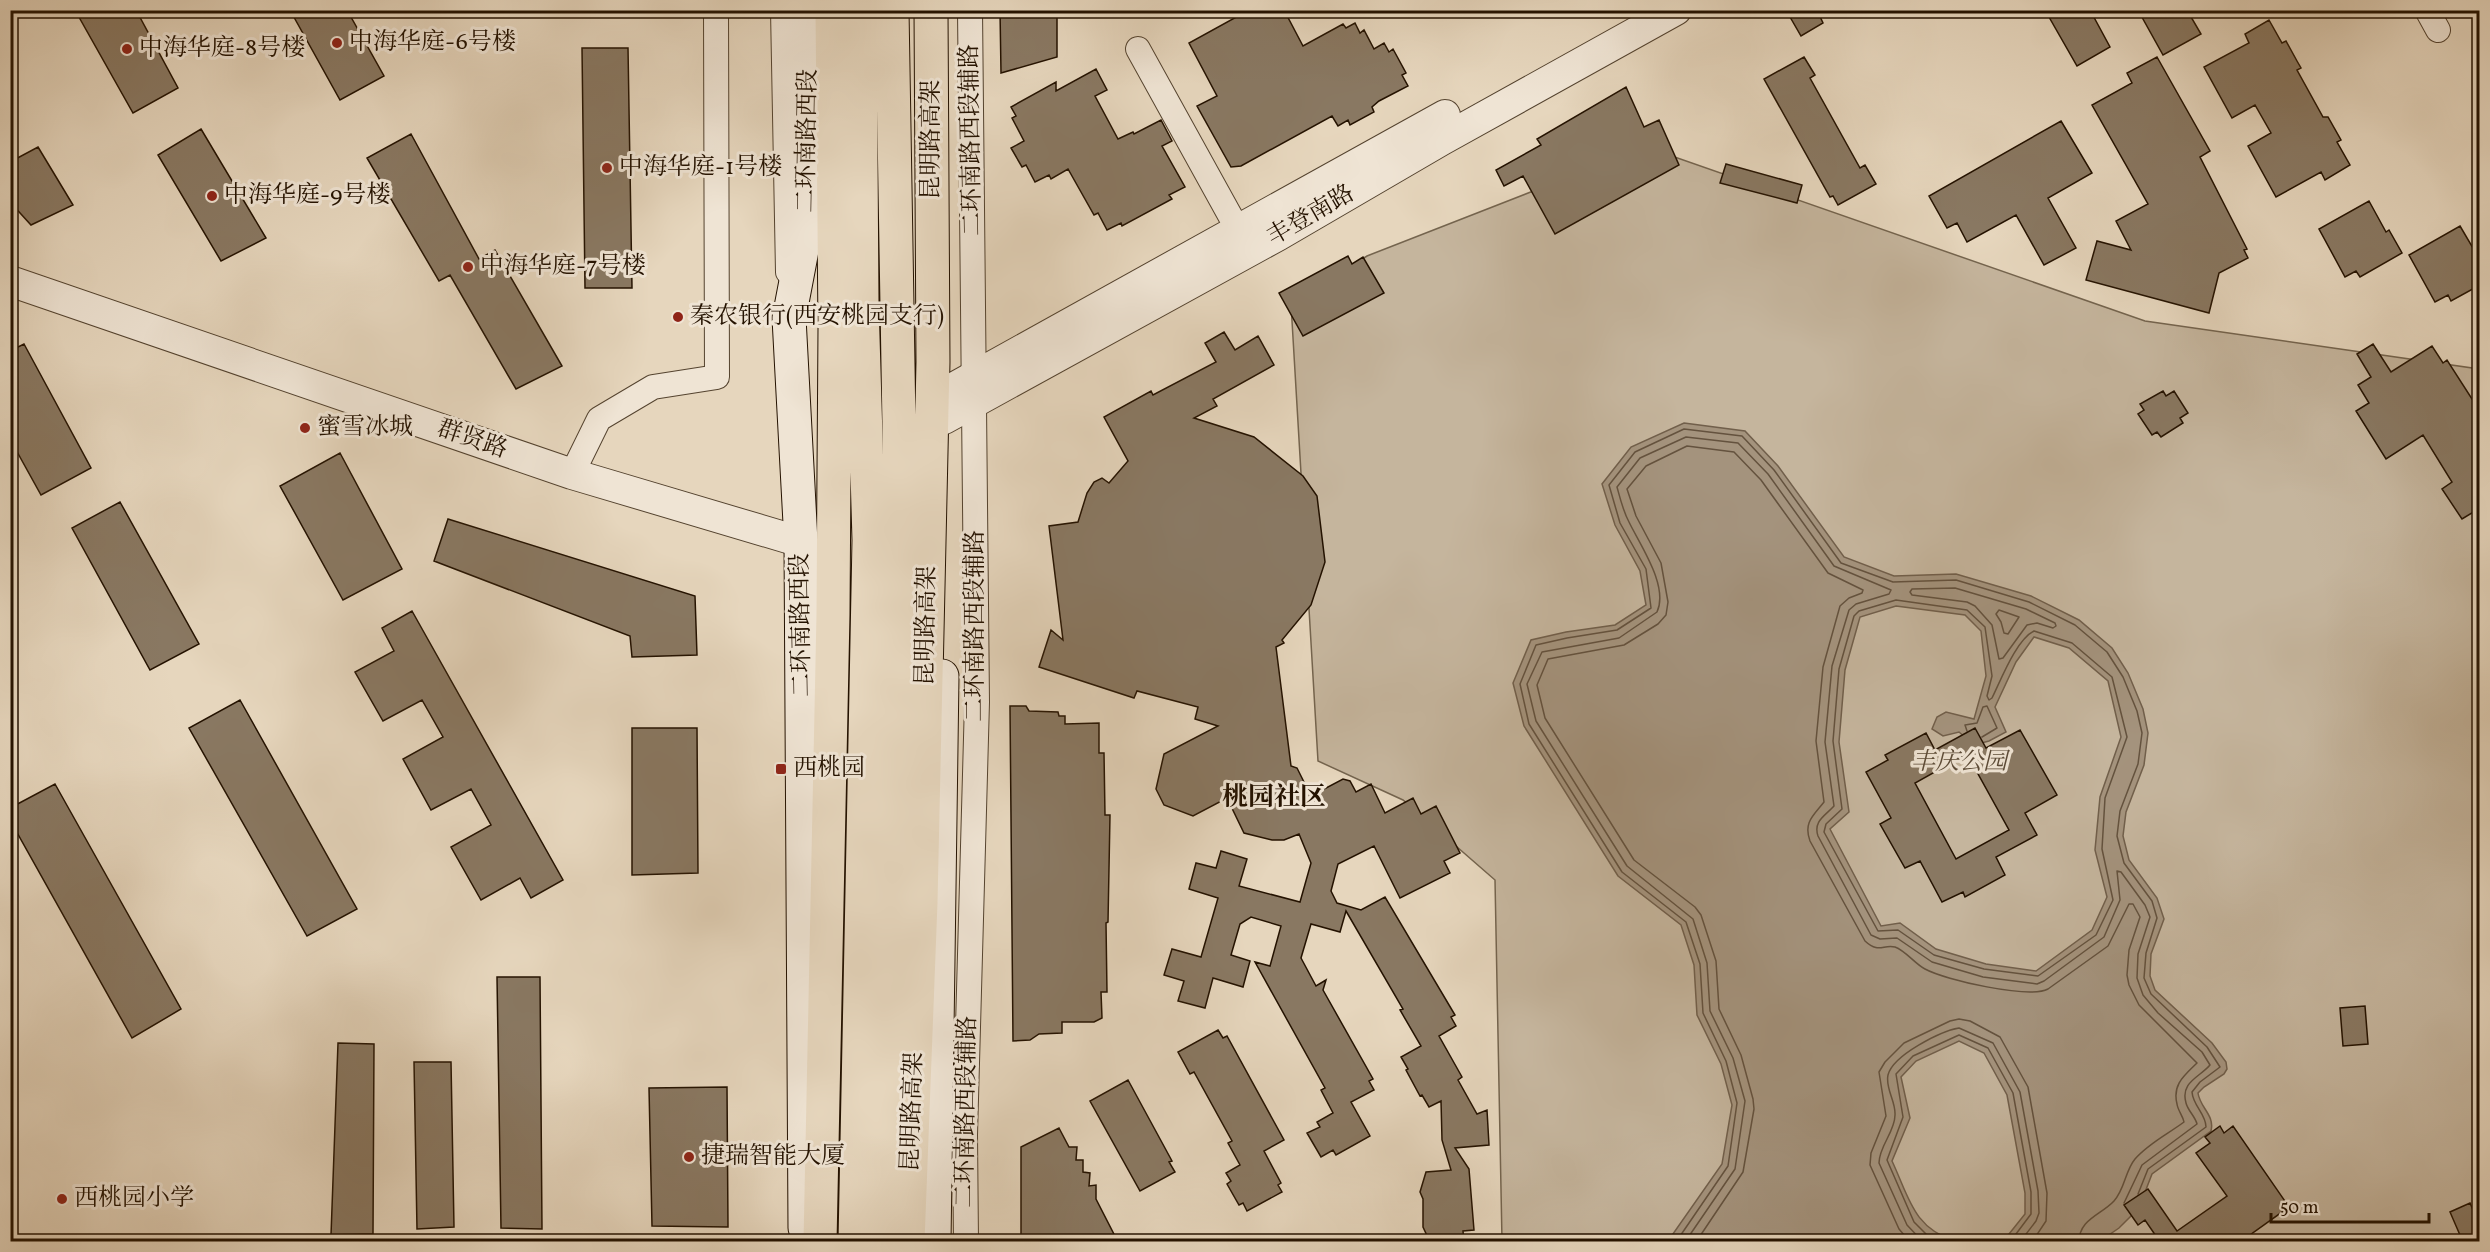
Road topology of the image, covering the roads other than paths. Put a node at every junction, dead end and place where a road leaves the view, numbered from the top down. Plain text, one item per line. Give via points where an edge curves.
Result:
1 (716, 10) edge
2 (783, 10) edge
3 (809, 10) edge
4 (831, 10) edge
5 (860, 10) edge
6 (892, 10) edge
7 (931, 10) edge
8 (938, 10) edge
9 (970, 10) edge
10 (1634, 10) edge
11 (1676, 10) edge
12 (1138, 49) dead end
13 (1238, 230) junction
14 (10, 281) edge
15 (789, 318) junction
16 (974, 389) junction
17 (944, 406) junction
18 (572, 474) junction
19 (801, 542) junction
20 (805, 1242) edge
21 (820, 1242) edge
22 (855, 1242) edge
23 (886, 1242) edge
24 (908, 1242) edge
25 (934, 1242) edge
26 (966, 1242) edge

1 - 18 street via 717,376 653,387 599,418
2 - 15 street
3 - 15 main road, 二环南路西段 via 810,208
4 - 21 highway via 836,328
5 - 22 highway via 869,540
6 - 23 highway via 901,543
7 - 24 highway, 昆明路高架 via 933,362 921,902
8 - 17 main road
9 - 16 street, 二环南路西段辅路
10 - 13 street, 丰登南路
11 - 16 street, 丰登南路 via 1279,235
12 - 13 street
13 - 16 street, 丰登南路
14 - 18 street, 群贤路
15 - 19 main road, 二环南路西段
16 - 17 street, 丰登南路
16 - 26 street, 二环南路西段辅路 via 977,702 965,1135
17 - 25 main road
18 - 19 street, 群贤路
19 - 20 main road, 二环南路西段

